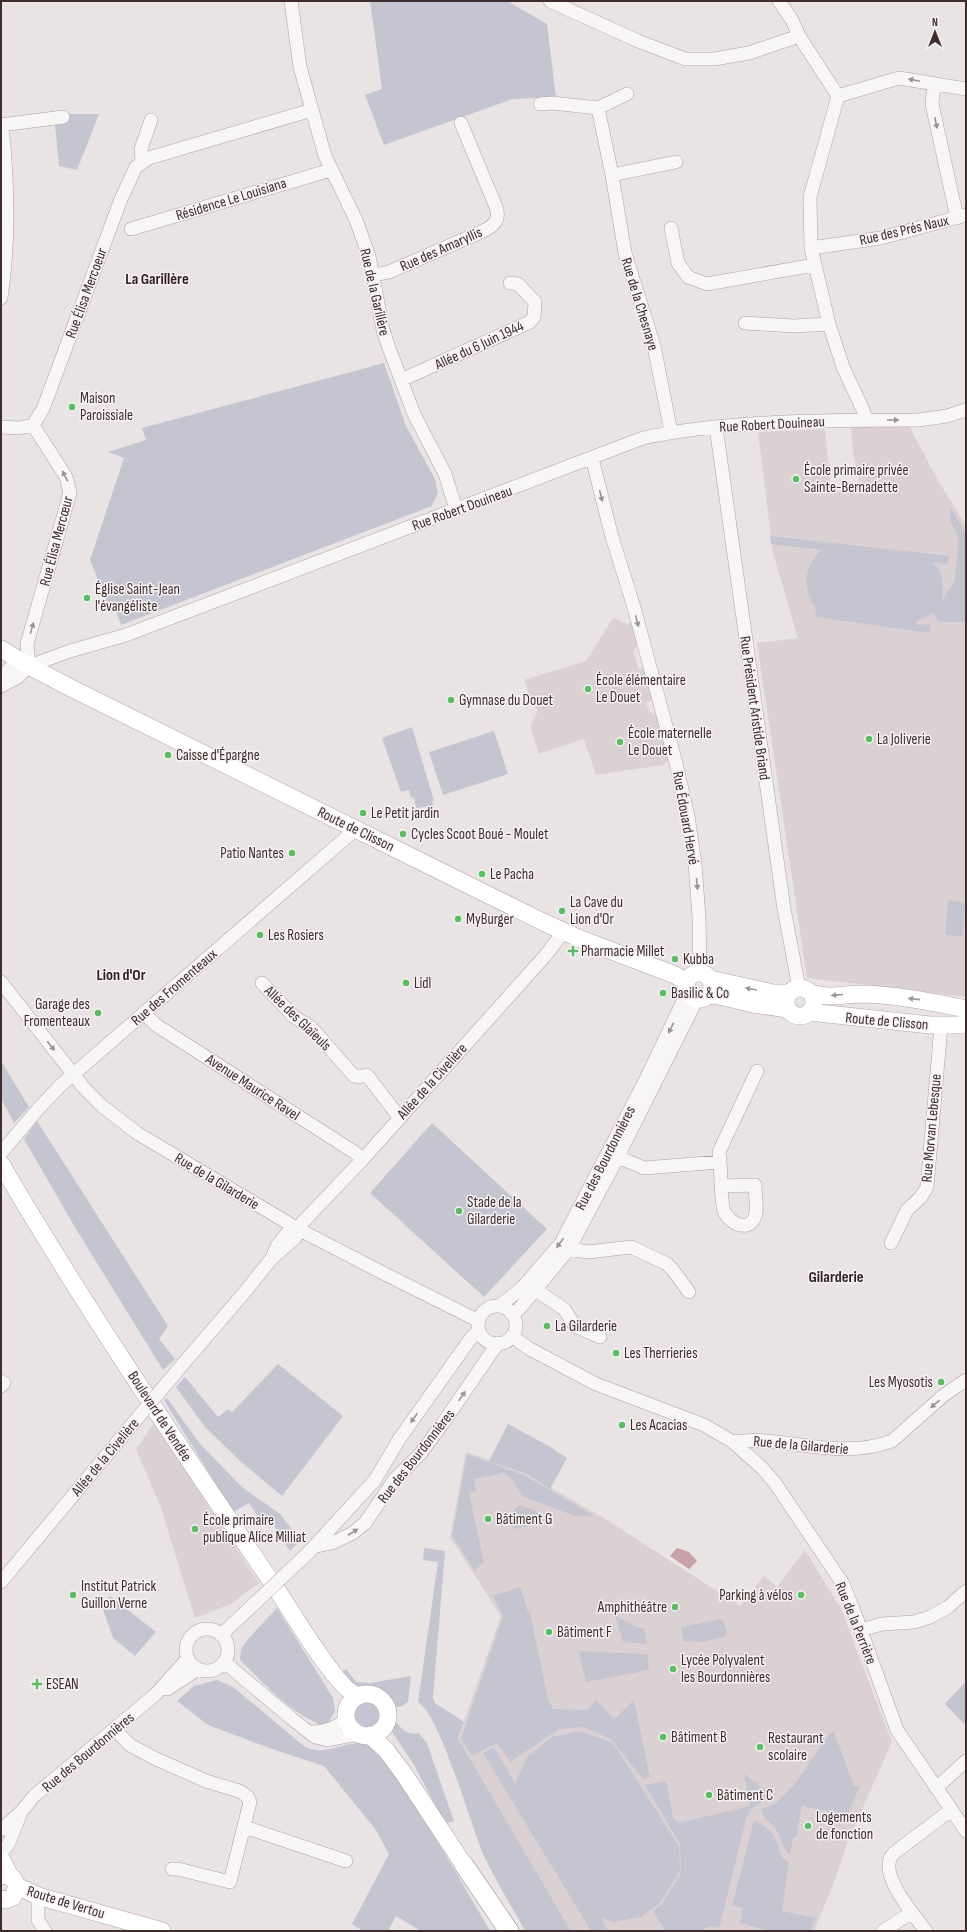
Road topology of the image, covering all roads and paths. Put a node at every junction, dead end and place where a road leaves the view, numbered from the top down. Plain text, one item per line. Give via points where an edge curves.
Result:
1 (290, 1) edge
2 (550, 1) edge
3 (778, 1) edge
4 (799, 36) junction
5 (934, 84) junction
6 (966, 89) edge
7 (627, 94) dead end
8 (838, 96) junction
9 (540, 104) dead end
10 (598, 108) junction
11 (312, 110) junction
12 (63, 117) dead end
13 (151, 120) dead end
14 (461, 123) dead end
15 (2, 125) edge
16 (142, 162) junction
17 (676, 162) dead end
18 (330, 170) junction
19 (612, 175) junction
20 (962, 216) edge
21 (671, 228) dead end
22 (131, 229) dead end
23 (811, 248) junction
24 (814, 265) junction
25 (374, 275) junction
26 (510, 284) dead end
27 (1, 298) edge
28 (745, 323) dead end
29 (829, 324) junction
30 (402, 380) junction
31 (966, 410) edge
32 (860, 420) junction
33 (33, 425) junction
34 (1, 427) edge
35 (716, 427) junction
36 (671, 432) junction
37 (592, 458) junction
38 (456, 510) junction
39 (1, 649) edge
40 (1, 657) edge
41 (28, 666) junction
42 (1, 677) edge
43 (1, 686) edge
44 (356, 829) junction
45 (562, 931) junction
46 (1, 982) edge
47 (262, 983) dead end
48 (698, 987) junction
49 (797, 996) junction
50 (966, 1009) edge
51 (144, 1013) junction
52 (966, 1025) edge
53 (941, 1026) junction
54 (758, 1071) dead end
55 (74, 1074) junction
56 (399, 1117) junction
57 (1, 1153) edge
58 (618, 1157) junction
59 (362, 1159) junction
60 (720, 1162) junction
61 (1, 1164) edge
62 (722, 1186) dead end
63 (298, 1228) junction
64 (891, 1242) dead end
65 (569, 1249) junction
66 (536, 1290) junction
67 (689, 1292) dead end
68 (499, 1306) junction
69 (513, 1314) junction
70 (479, 1326) junction
71 (512, 1336) junction
72 (600, 1337) dead end
73 (498, 1343) junction
74 (966, 1380) edge
75 (1, 1381) edge
76 (1, 1386) edge
77 (734, 1442) junction
78 (808, 1531) joint
79 (313, 1549) junction
80 (1, 1582) edge
81 (966, 1591) edge
82 (861, 1630) junction
83 (221, 1635) junction
84 (188, 1658) junction
85 (224, 1662) junction
86 (326, 1664) junction
87 (198, 1669) junction
88 (156, 1694) junction
89 (359, 1696) junction
90 (347, 1714) junction
91 (385, 1726) junction
92 (115, 1730) junction
93 (308, 1732) junction
94 (364, 1735) junction
95 (966, 1761) edge
96 (404, 1774) junction
97 (936, 1788) junction
98 (951, 1810) junction
99 (21, 1812) junction
100 (245, 1827) junction
101 (1, 1830) edge
102 (966, 1831) edge
103 (1, 1853) edge
104 (1, 1859) edge
105 (346, 1861) dead end
106 (464, 1864) junction
107 (172, 1869) dead end
108 (9, 1880) edge
109 (38, 1896) junction
110 (1, 1902) edge
111 (912, 1912) junction
112 (45, 1931) edge
113 (162, 1931) edge
114 (499, 1931) edge
115 (508, 1931) edge
116 (883, 1931) edge
117 (926, 1931) edge

1 - 11 street, Rue de la Garillère via 300,67
2 - 4 street via 638,41 685,59 749,53
3 - 4 street via 792,20
4 - 8 street
5 - 6 street
5 -> 8 street via 899,78
5 -> 20 street, Rue des Prés Naux via 932,104
7 - 10 street
8 - 23 street via 810,180
9 - 10 street
10 - 19 street, Rue de la Chesnaye
11 - 16 street, Rue Élisa Mercoeur via 154,156
11 - 18 street, Rue de la Garillère
12 - 15 street
13 - 16 street via 141,149
14 - 25 street, Rue des Amaryllis via 498,213 493,226 389,272
15 - 27 street via 8,185 6,263
16 - 33 street, Rue Élisa Mercoeur via 130,176 43,409
17 - 19 street
18 - 22 street, Résidence Le Louisiana
18 - 25 street, Rue de la Garillère via 356,220
19 - 36 street, Rue de la Chesnaye via 625,253 654,346
20 - 23 street, Rue des Prés Naux via 881,238
21 - 24 street via 678,264 688,277 706,284
23 - 24 street
24 - 29 street
25 - 30 street, Rue de la Garillère via 383,330
26 - 30 street, Allée du 6 Juin 1944 via 518,284 535,302 534,317 530,322
28 - 29 street via 794,326
29 - 32 street via 858,402
30 - 38 street, Rue de la Garillère via 414,414 445,474
32 -> 31 street, Rue Robert Douineau via 919,420
32 - 35 street, Rue Robert Douineau
33 - 34 street via 19,428
41 -> 33 street, Rue Élisa Mercœur via 27,644 70,493 66,477
35 - 36 street, Rue Robert Douineau
35 - 49 street, Rue Président Aristide Briand
36 - 37 street, Rue Robert Douineau via 643,438
37 - 38 street, Rue Robert Douineau
37 -> 48 street, Rue Édouard Hervé via 676,763 688,816 700,917
38 - 41 street, Rue Robert Douineau via 126,635 80,649 66,661 55,665
39 - 41 main road, Route de Clisson
40 - 41 main road, Route de Clisson
41 - 42 street, Rue Robert Douineau via 10,668
41 - 43 street via 18,677
41 - 44 main road, Route de Clisson
44 - 45 main road, Route de Clisson
44 - 51 street, Rue des Fromenteaux
45 - 48 main road, Route de Clisson
45 - 56 street, Allée de la Civelière via 545,956
46 -> 55 street, Rue de la Gilarderie
47 - 56 street, Allée des Glaïeuls via 294,1017 311,1027 354,1076 366,1075
48 - 49 main road, Route de Clisson
48 - 58 street, Rue des Bourdonnières via 694,1005
48 -> 68 street, Rue des Bourdonnières via 646,1079 561,1243 521,1289
50 -> 49 main road, Route de Clisson via 930,1001 864,994
49 - 53 main road, Route de Clisson via 798,1015 809,1012
51 - 55 street, Rue des Fromenteaux
51 - 59 street, Avenue Maurice Ravel via 156,1025
52 - 53 main road, Route de Clisson
53 - 64 street, Rue Morvan Lebesque via 927,1187 921,1197 907,1210
54 - 60 street via 719,1152
55 - 57 street, Rue des Fromenteaux via 48,1098
55 - 63 street, Rue de la Gilarderie via 92,1097 137,1133
56 - 59 street, Allée de la Civelière
58 - 60 street via 644,1168
58 - 65 street, Rue des Bourdonnières
59 - 63 street, Allée de la Civelière
60 - 62 street
61 - 86 main road, Boulevard de Vendée via 120,1354
63 - 70 street, Rue de la Gilarderie
63 - 80 street, Allée de la Civelière, bridge via 296,1237 272,1258
65 - 66 street, Rue des Bourdonnières
65 - 67 street via 588,1252 631,1247 667,1264
66 - 69 street, Rue des Bourdonnières
66 - 72 street via 564,1309 575,1326
68 - 69 street via 507,1308
68 - 70 street via 485,1310
69 - 71 street via 516,1324
70 - 73 street via 485,1339
70 -> 79 street, Rue des Bourdonnières via 400,1438 375,1480
71 - 73 street via 505,1342
71 - 77 street, Rue de la Gilarderie via 528,1348 596,1384 704,1425
79 -> 73 street, Rue des Bourdonnières via 353,1533 365,1523 395,1479 421,1453
74 -> 77 street, Rue de la Gilarderie via 892,1441 853,1450 756,1440
75 - 76 street via 4,1383
77 - 78 street, Rue de la Gilarderie via 775,1483
78 - 82 street, Rue de la Perrière via 843,1584
79 - 83 street, Rue des Bourdonnières, bridge
81 - 82 street via 948,1607 930,1617 914,1622 882,1624
82 - 97 street, Rue de la Perrière via 897,1730
83 - 84 street via 208,1630 194,1634 187,1646
83 - 85 street via 228,1649
84 - 87 street
84 - 88 street, Rue des Bourdonnières
85 - 87 street via 213,1670
85 - 93 street
86 - 89 main road, Boulevard de Vendée via 352,1693
86 - 90 main road, Boulevard de Vendée
87 - 88 street, Rue des Bourdonnières
88 - 92 street, Rue des Bourdonnières
89 - 90 main road via 352,1702
89 - 91 main road via 373,1695 382,1701 388,1710
90 - 93 street via 328,1731
90 - 94 main road via 351,1727
91 - 94 main road via 377,1733
91 - 96 main road
92 - 99 street, Rue des Bourdonnières via 34,1796
92 - 100 street via 130,1745 154,1758 247,1796 250,1802
93 - 94 street via 321,1740
94 - 96 main road via 386,1750
95 - 97 street
96 - 106 main road
97 - 98 street, Rue de la Perrière
98 - 102 street, Rue de la Perrière
98 - 111 street via 894,1853 888,1862 889,1874
99 - 101 street, Rue des Bourdonnières
99 - 103 street, Rue des Bourdonnières via 8,1844
100 - 105 street
100 - 107 street via 230,1882
104 - 108 main road, Route de Vertou
106 - 114 highway via 479,1898
106 - 115 highway
108 - 109 main road, Route de Vertou
108 - 110 main road via 13,1897
109 - 112 street via 38,1920
109 - 113 main road, Route de Vertou
111 - 116 street
111 - 117 street

